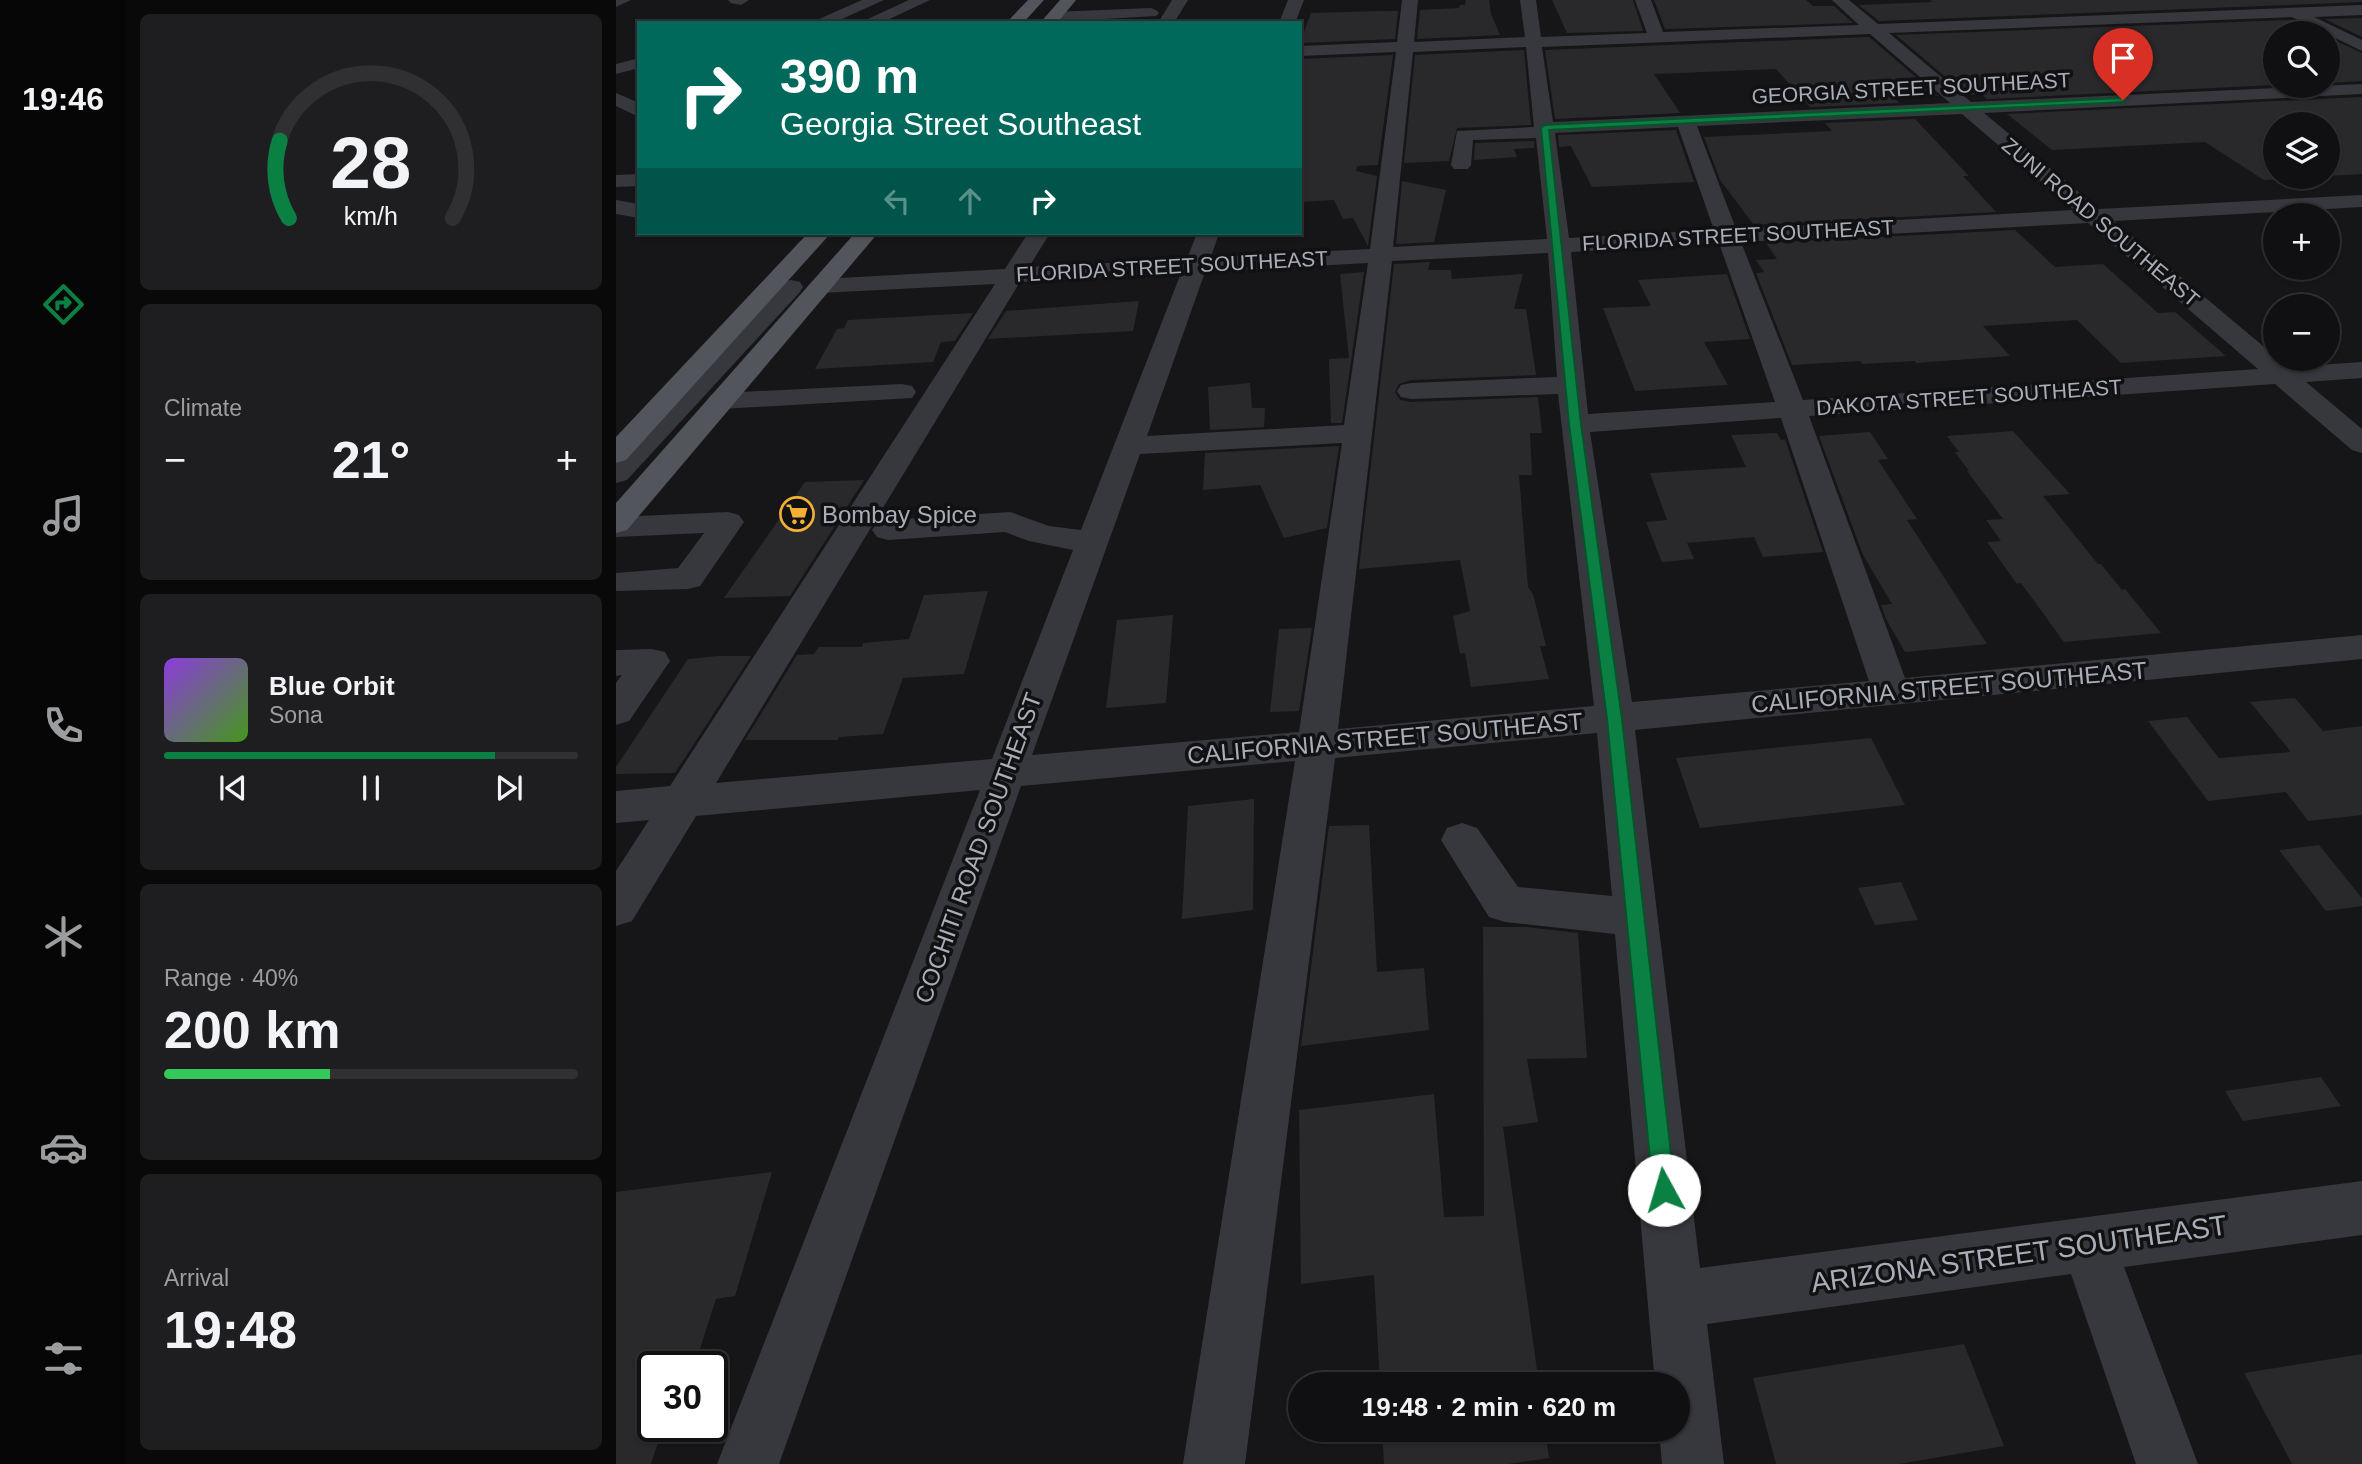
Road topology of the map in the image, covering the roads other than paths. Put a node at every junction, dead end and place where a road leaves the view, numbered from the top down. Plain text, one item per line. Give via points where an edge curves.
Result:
1 (623, 0) edge
2 (736, 0) edge
3 (741, 0) edge
4 (876, 0) edge
5 (922, 0) edge
6 (1036, 0) edge
7 (1043, 0) edge
8 (1068, 0) edge
9 (1117, 0) edge
10 (1180, 0) edge
11 (1296, 0) edge
12 (1410, 0) edge
13 (1528, 0) edge
14 (1643, 0) edge
15 (2267, 0) edge
16 (616, 2) edge
17 (1851, 6) edge
18 (1981, 7) dead end
19 (1917, 8) dead end
20 (2362, 10) edge
21 (2294, 13) junction
22 (1138, 18) edge
23 (1051, 20) edge
24 (823, 21) edge
25 (872, 21) edge
26 (1016, 21) edge
27 (1024, 21) edge
28 (1167, 21) edge
29 (1288, 21) edge
30 (1937, 23) junction
31 (2006, 24) junction
32 (1874, 29) junction
33 (1657, 37) junction
34 (2362, 46) edge
35 (1416, 47) junction
36 (1533, 50) junction
37 (1302, 51) edge
38 (637, 64) edge
39 (616, 69) edge
40 (637, 80) edge
41 (616, 85) edge
42 (2362, 89) edge
43 (616, 98) edge
44 (1968, 108) junction
45 (637, 110) edge
46 (1685, 121) junction
47 (1545, 130) junction
48 (1461, 165) dead end
49 (637, 180) edge
50 (616, 181) edge
51 (616, 199) edge
52 (637, 199) edge
53 (2362, 201) edge
54 (616, 207) edge
55 (637, 211) edge
56 (2094, 216) junction
57 (818, 235) edge
58 (865, 235) edge
59 (1039, 235) edge
60 (1730, 236) junction
61 (1559, 245) junction
62 (1202, 249) edge
63 (1381, 255) junction
64 (1014, 275) junction
65 (821, 286) junction
66 (791, 287) dead end
67 (2362, 370) edge
68 (2281, 376) junction
69 (1571, 385) junction
70 (1411, 391) dead end
71 (902, 392) dead end
72 (721, 401) junction
73 (1793, 409) junction
74 (1575, 424) junction
75 (1357, 433) junction
76 (2362, 444) edge
77 (1130, 446) junction
78 (616, 454) edge
79 (616, 474) edge
80 (616, 525) edge
81 (888, 530) dead end
82 (1093, 541) junction
83 (622, 582) dead end
84 (2362, 647) edge
85 (616, 663) edge
86 (1892, 693) junction
87 (616, 711) edge
88 (1615, 719) junction
89 (1317, 743) junction
90 (1006, 771) junction
91 (682, 801) junction
92 (616, 807) edge
93 (1462, 840) dead end
94 (616, 908) edge
95 (1635, 917) junction
96 (2362, 1208) edge
97 (2089, 1246) junction
98 (1675, 1300) junction
99 (748, 1464) edge
100 (1214, 1464) edge
101 (1693, 1464) edge
102 (2167, 1464) edge

1 - 16 street
2 - 3 street
4 - 24 street
5 - 25 street
6 - 26 main road
7 - 27 street
8 - 23 main road
9 - 22 street
10 - 28 street
11 - 29 street
12 - 35 street
13 - 36 street
14 - 33 street
15 - 21 street
17 - 30 street
17 - 32 street, ZUNI ROAD SOUTHEAST
18 - 31 street
19 - 30 street
20 - 21 street
21 - 31 street
21 - 34 street
22 - 23 street
30 - 31 street
30 - 32 street
32 - 33 street
32 - 44 street, ZUNI ROAD SOUTHEAST
33 - 36 street
35 - 36 street via 1432,61
35 - 37 street
35 - 63 street
36 - 47 street
38 - 39 street
40 - 41 street
42 - 44 street, GEORGIA STREET SOUTHEAST
43 - 45 street
44 - 46 street, GEORGIA STREET SOUTHEAST
44 - 56 street, ZUNI ROAD SOUTHEAST
46 - 47 street, GEORGIA STREET SOUTHEAST
46 - 60 street
47 - 48 street, GEORGIA STREET SOUTHEAST via 1464,135
47 - 61 street
49 - 50 street
51 - 52 street
53 - 56 street, FLORIDA STREET SOUTHEAST
54 - 55 street
56 - 60 street, FLORIDA STREET SOUTHEAST
56 - 68 street, ZUNI ROAD SOUTHEAST
57 - 78 main road
58 - 65 main road
59 - 64 street
60 - 61 street, FLORIDA STREET SOUTHEAST
60 - 73 street
61 - 63 street, FLORIDA STREET SOUTHEAST
61 - 69 street
62 - 63 street, FLORIDA STREET SOUTHEAST
62 - 64 street, FLORIDA STREET SOUTHEAST
62 - 77 street, COCHITI ROAD SOUTHEAST
63 - 75 street
64 - 65 street, FLORIDA STREET SOUTHEAST
64 - 91 street
65 - 72 main road
66 - 79 street
67 - 68 street, DAKOTA STREET SOUTHEAST
68 - 73 street, DAKOTA STREET SOUTHEAST
68 - 76 street, ZUNI ROAD SOUTHEAST
69 - 70 street
69 - 74 street
71 - 72 street
72 - 80 main road
73 - 74 street, DAKOTA STREET SOUTHEAST
73 - 86 street
74 - 88 street
75 - 77 street
75 - 89 street
77 - 82 street, COCHITI ROAD SOUTHEAST
80 - 83 street via 728,522 688,578
81 - 82 street via 1010,522 1060,540
82 - 90 street, COCHITI ROAD SOUTHEAST
84 - 86 street, CALIFORNIA STREET SOUTHEAST
85 - 87 street via 652,661
86 - 88 street, CALIFORNIA STREET SOUTHEAST
88 - 89 street, CALIFORNIA STREET SOUTHEAST
88 - 95 street
89 - 90 street, CALIFORNIA STREET SOUTHEAST
89 - 100 street
90 - 91 street, CALIFORNIA STREET SOUTHEAST
90 - 99 street, COCHITI ROAD SOUTHEAST
91 - 92 street, CALIFORNIA STREET SOUTHEAST
91 - 94 street
93 - 95 street via 1504,904
95 - 98 street
96 - 97 street, ARIZONA STREET SOUTHEAST
97 - 98 street, ARIZONA STREET SOUTHEAST
97 - 102 street
98 - 101 street

